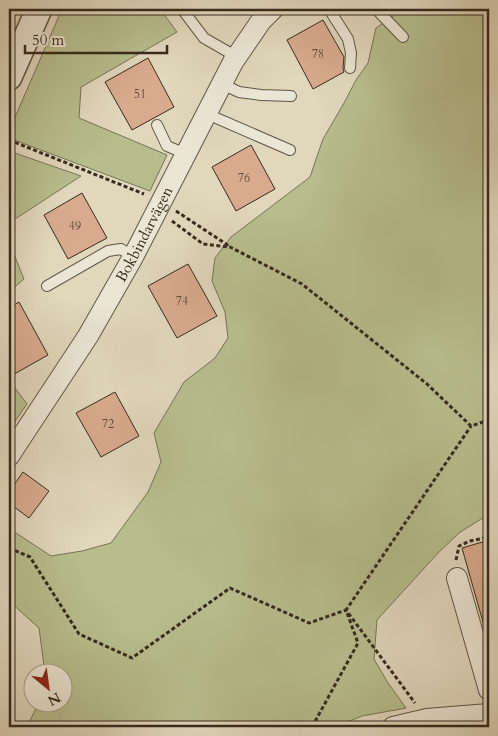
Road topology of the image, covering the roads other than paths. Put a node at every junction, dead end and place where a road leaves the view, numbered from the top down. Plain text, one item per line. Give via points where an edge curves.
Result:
1 (39, 9) edge
2 (182, 9) edge
3 (273, 9) edge
4 (329, 9) edge
5 (376, 9) edge
6 (402, 37) dead end
7 (237, 58) junction
8 (350, 68) dead end
9 (9, 77) edge
10 (222, 84) junction
11 (291, 96) dead end
12 (207, 114) junction
13 (157, 125) dead end
14 (290, 150) dead end
15 (186, 154) junction
16 (134, 257) junction
17 (47, 286) dead end
18 (9, 456) edge
19 (457, 578) road end
20 (489, 690) edge
21 (489, 714) edge
22 (393, 727) edge

1 - 9 street
2 - 7 lane via 204,38
3 - 7 street, Bokbindarvägen via 261,21
4 - 8 lane via 348,39
5 - 6 lane
7 - 10 street, Bokbindarvägen
10 - 11 lane via 239,92
10 - 12 street, Bokbindarvägen
12 - 14 lane
12 - 15 street, Bokbindarvägen
13 - 15 lane via 166,146
15 - 16 street, Bokbindarvägen
16 - 17 lane via 121,249 108,251
16 - 18 street, Bokbindarvägen via 88,336
19 - 20 street
21 - 22 street via 427,719

